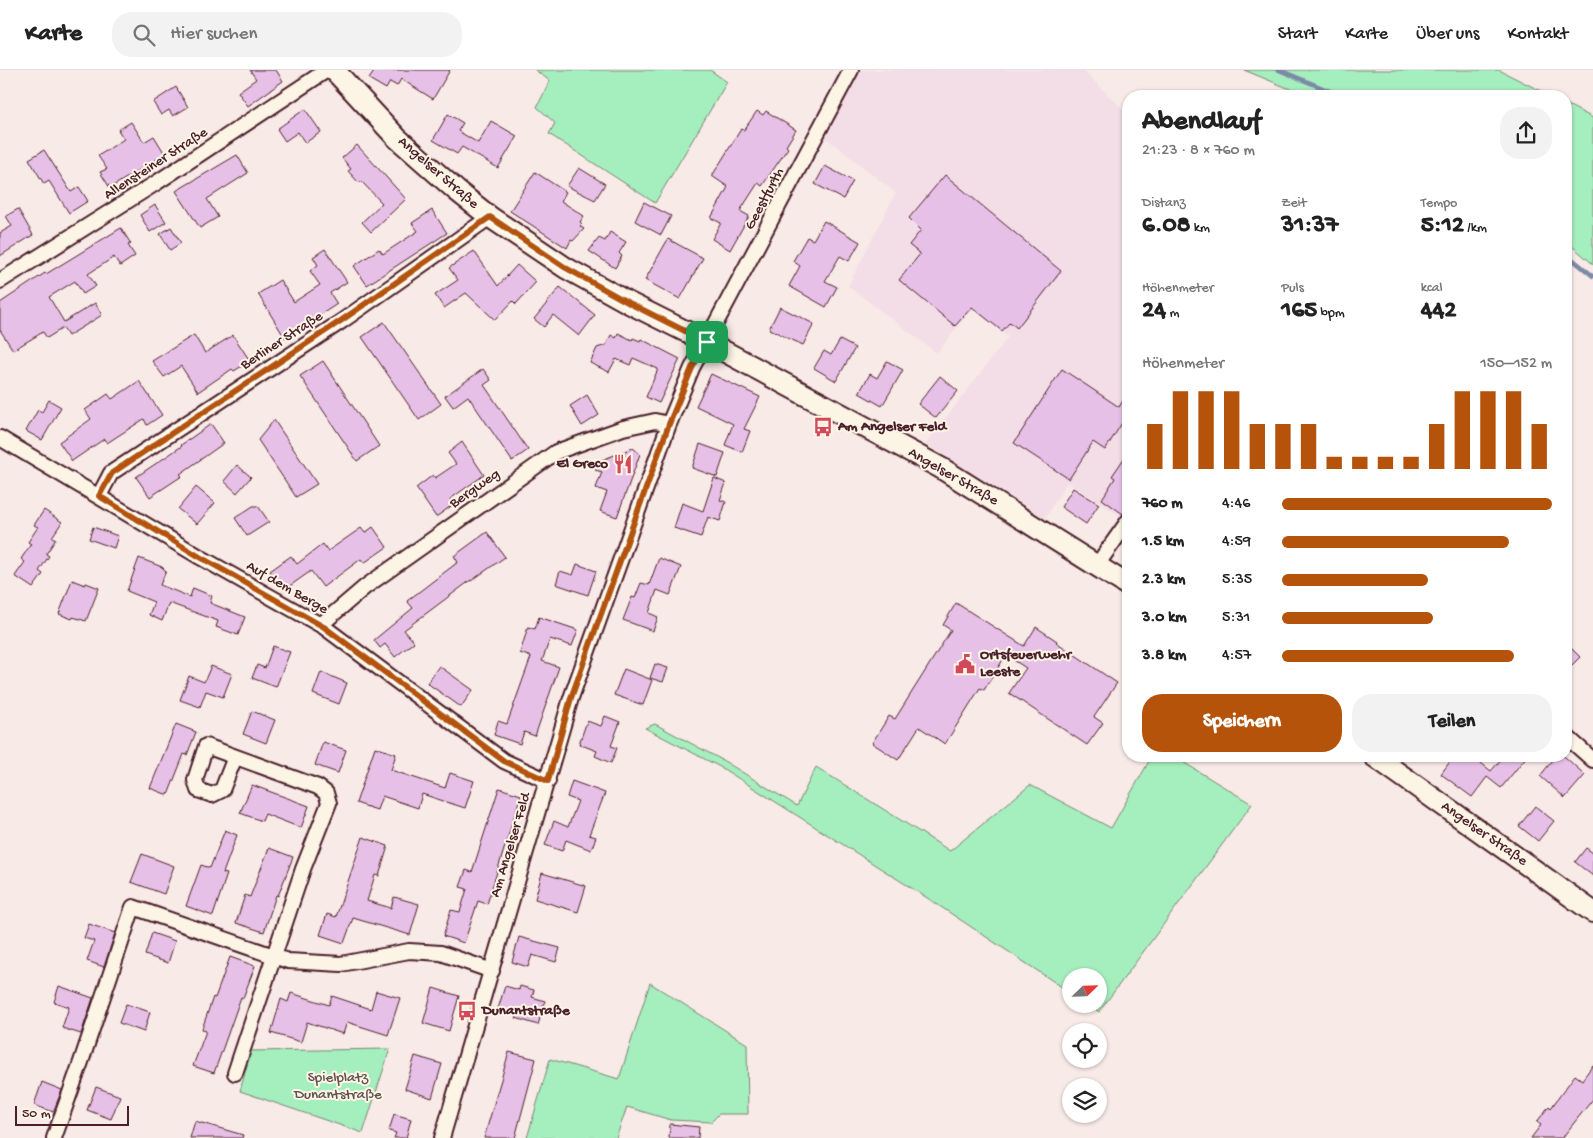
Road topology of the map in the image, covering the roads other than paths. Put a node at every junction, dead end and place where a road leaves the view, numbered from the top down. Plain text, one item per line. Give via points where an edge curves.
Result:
1 (327, 70) edge
2 (334, 70) edge
3 (851, 70) edge
4 (490, 217) junction
5 (0, 281) edge
6 (707, 342) junction
7 (669, 424) junction
8 (0, 438) edge
9 (99, 496) junction
10 (1122, 530) edge
11 (1097, 565) junction
12 (1122, 581) edge
13 (324, 627) junction
14 (1572, 741) edge
15 (235, 757) dead end
16 (1593, 760) edge
17 (1382, 762) edge
18 (548, 781) junction
19 (1593, 912) edge
20 (275, 956) junction
21 (492, 971) junction
22 (235, 1073) dead end
23 (54, 1138) edge
24 (442, 1138) edge

1 - 5 street, Allensteiner Straße via 156,184
2 - 4 main road, Angelser Straße via 397,138
3 - 6 street, Geestfurth
4 - 6 main road, Angelser Straße via 574,272
4 - 9 street, Berliner Straße via 112,473
6 - 7 street, Am Angelser Feld via 692,368
6 - 11 main road, Angelser Straße via 941,468
7 - 13 street, Bergweg via 656,421 623,428 556,452 365,587 324,622
7 - 18 street, Am Angelser Feld via 571,698
8 - 9 street, Auf dem Berge
9 - 13 street, Auf dem Berge
10 - 11 street
11 - 12 main road, Angelser Straße
13 - 18 street, Auf dem Berge via 504,761
14 - 16 street
15 - 20 street via 318,787 326,793 330,803 303,869
17 - 19 main road, Angelser Straße
18 - 21 street, Am Angelser Feld
20 - 21 street via 288,961 341,964 409,951 441,953
20 - 22 street
20 - 23 street via 133,906
21 - 24 street, Am Angelser Feld

